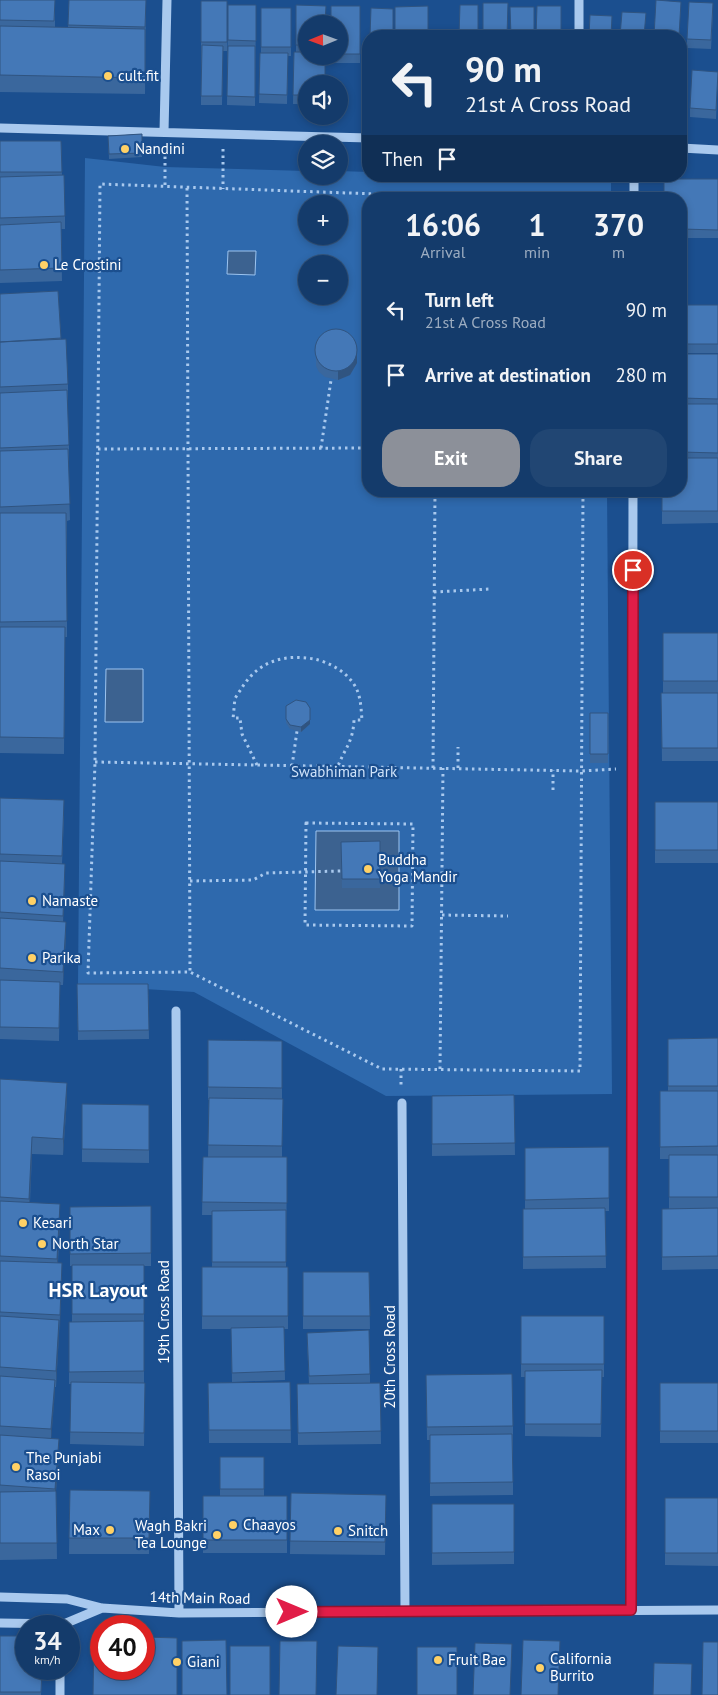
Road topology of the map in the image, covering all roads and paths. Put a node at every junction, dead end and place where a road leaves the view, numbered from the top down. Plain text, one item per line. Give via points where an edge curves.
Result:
1 (167, 0) edge
2 (579, 0) edge
3 (579, 30) edge
4 (0, 128) edge
5 (164, 132) junction
6 (223, 134) junction
7 (362, 138) edge
8 (687, 148) edge
9 (718, 150) edge
10 (165, 187) junction
11 (188, 188) junction
12 (223, 189) junction
13 (362, 195) edge
14 (331, 380) edge
15 (321, 448) junction
16 (362, 448) edge
17 (98, 449) junction
18 (189, 449) junction
19 (435, 497) edge
20 (582, 497) edge
21 (633, 497) edge
22 (490, 589) dead end
23 (434, 592) junction
24 (297, 731) edge
25 (458, 747) dead end
26 (95, 762) junction
27 (189, 764) junction
28 (257, 765) junction
29 (292, 766) junction
30 (338, 766) junction
31 (433, 768) junction
32 (443, 768) junction
33 (458, 768) junction
34 (632, 768) junction
35 (553, 770) junction
36 (581, 771) junction
37 (553, 790) dead end
38 (341, 871) edge
39 (306, 872) junction
40 (190, 881) junction
41 (442, 915) junction
42 (508, 916) dead end
43 (190, 972) junction
44 (176, 1011) dead end
45 (400, 1069) junction
46 (440, 1069) junction
47 (401, 1087) dead end
48 (402, 1103) dead end
49 (0, 1597) edge
50 (102, 1608) junction
51 (631, 1610) junction
52 (718, 1610) edge
53 (405, 1611) junction
54 (179, 1613) junction
55 (80, 1617) edge
56 (0, 1623) edge
57 (15, 1623) edge
58 (60, 1680) edge
59 (60, 1695) edge

1 - 5 street
2 - 3 street
4 - 5 street
5 - 6 street
5 - 10 path
6 - 7 street
6 - 12 path
8 - 9 street
10 - 11 path
10 - 17 path via 100,184
11 - 12 path
11 - 18 path
12 - 13 path
14 - 15 path
15 - 16 path
15 - 18 path
17 - 18 path
17 - 26 path
18 - 27 path
19 - 23 path
20 - 36 path
21 - 34 street
22 - 23 path
23 - 31 path
24 - 29 path
25 - 33 path
26 - 27 path
26 - 43 path via 88,972
27 - 28 path
27 - 40 path
28 - 29 path
28 - 30 path via 242,734 240,718 233,718 236,698 246,681 262,665 277,658 293,656 323,661 340,670 355,686 362,720 354,720 350,745
29 - 30 path
30 - 31 path
31 - 32 path
32 - 33 path
32 - 41 path
33 - 35 path
34 - 36 path
34 - 51 street
35 - 36 path
35 - 37 path
36 - 46 path via 580,1071
38 - 39 path
39 - 39 path via 306,822 413,824 412,926 305,925
39 - 40 path via 266,873 253,880
40 - 43 path
41 - 42 path
41 - 46 path
43 - 45 path via 382,1069
44 - 54 street, 19th Cross Road
45 - 46 path
45 - 47 path
48 - 53 street, 20th Cross Road
49 - 50 street, 14th Main Road via 67,1599
50 - 54 street, 14th Main Road
50 - 55 street, 14th Main Road
51 - 52 street, 14th Main Road
51 - 53 street, 14th Main Road
53 - 54 street, 14th Main Road
56 - 57 street, 14th Main Road
58 - 59 street

